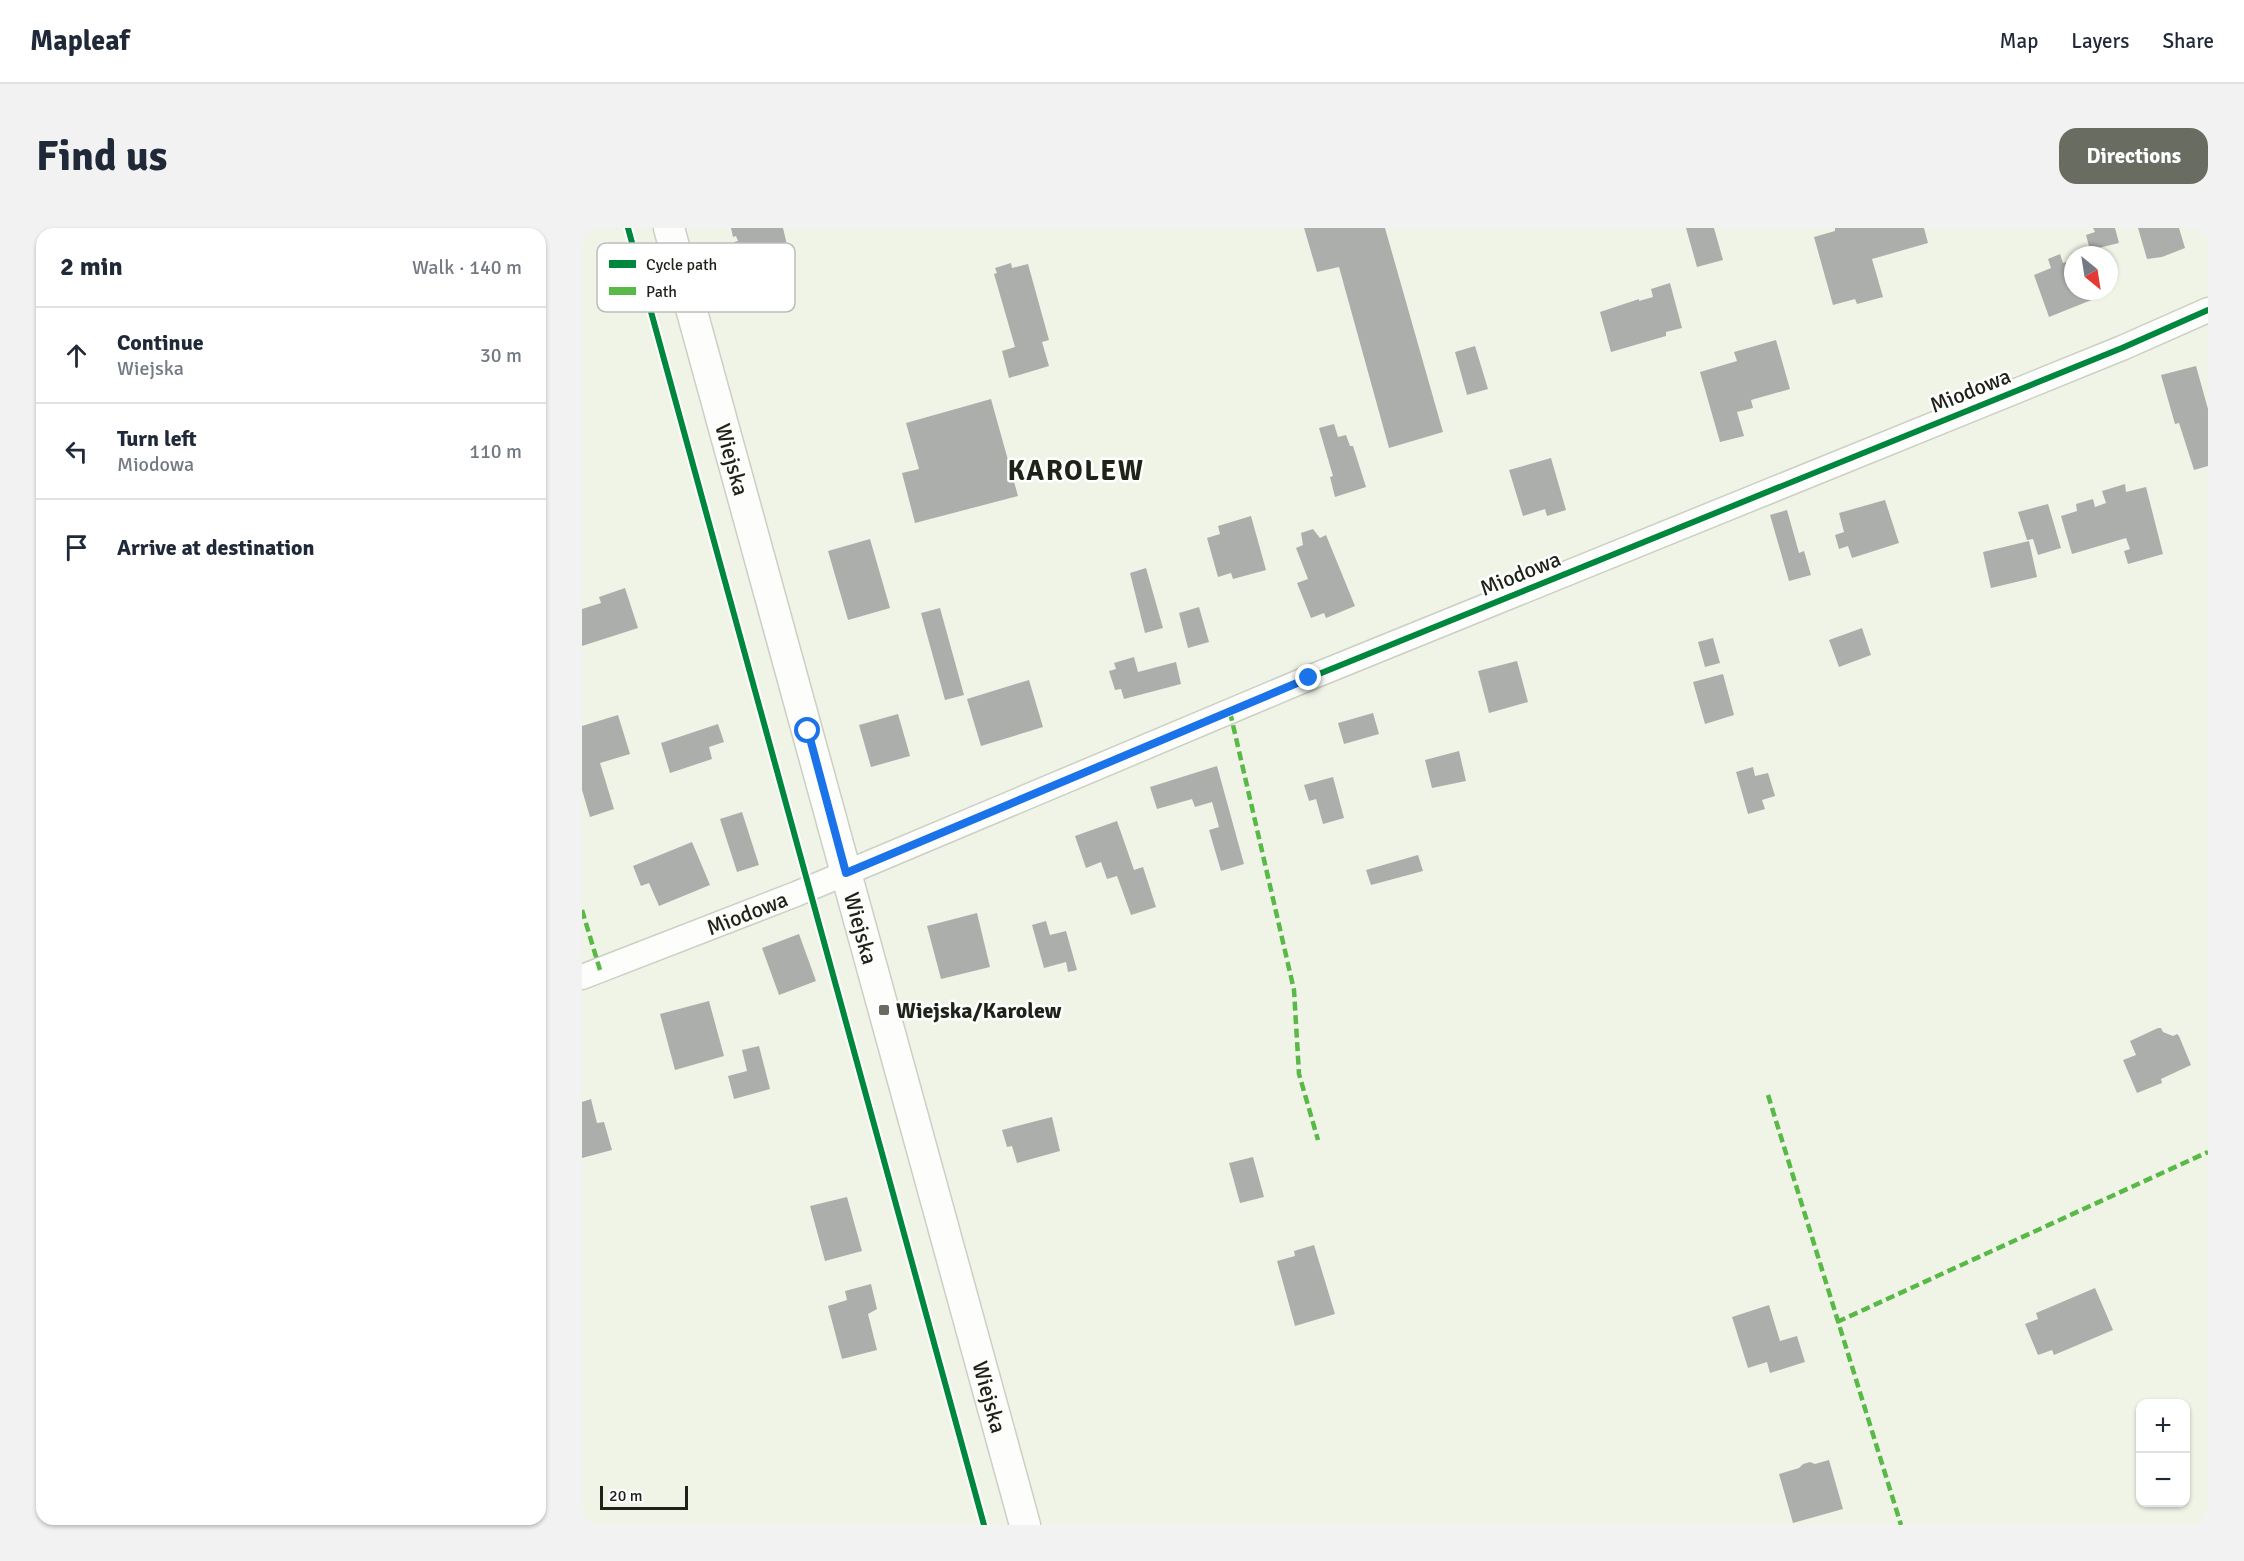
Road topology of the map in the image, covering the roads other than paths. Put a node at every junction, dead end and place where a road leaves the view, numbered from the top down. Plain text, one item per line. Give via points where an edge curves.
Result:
1 (669, 228) edge
2 (673, 243) edge
3 (2208, 310) edge
4 (692, 312) edge
5 (846, 873) junction
6 (582, 977) edge
7 (1025, 1525) edge

1 - 2 street, Wiejska
3 - 5 street, Miodowa via 2111,353 1309,678
4 - 5 street, Wiejska
5 - 6 street, Miodowa
5 - 7 street, Wiejska

